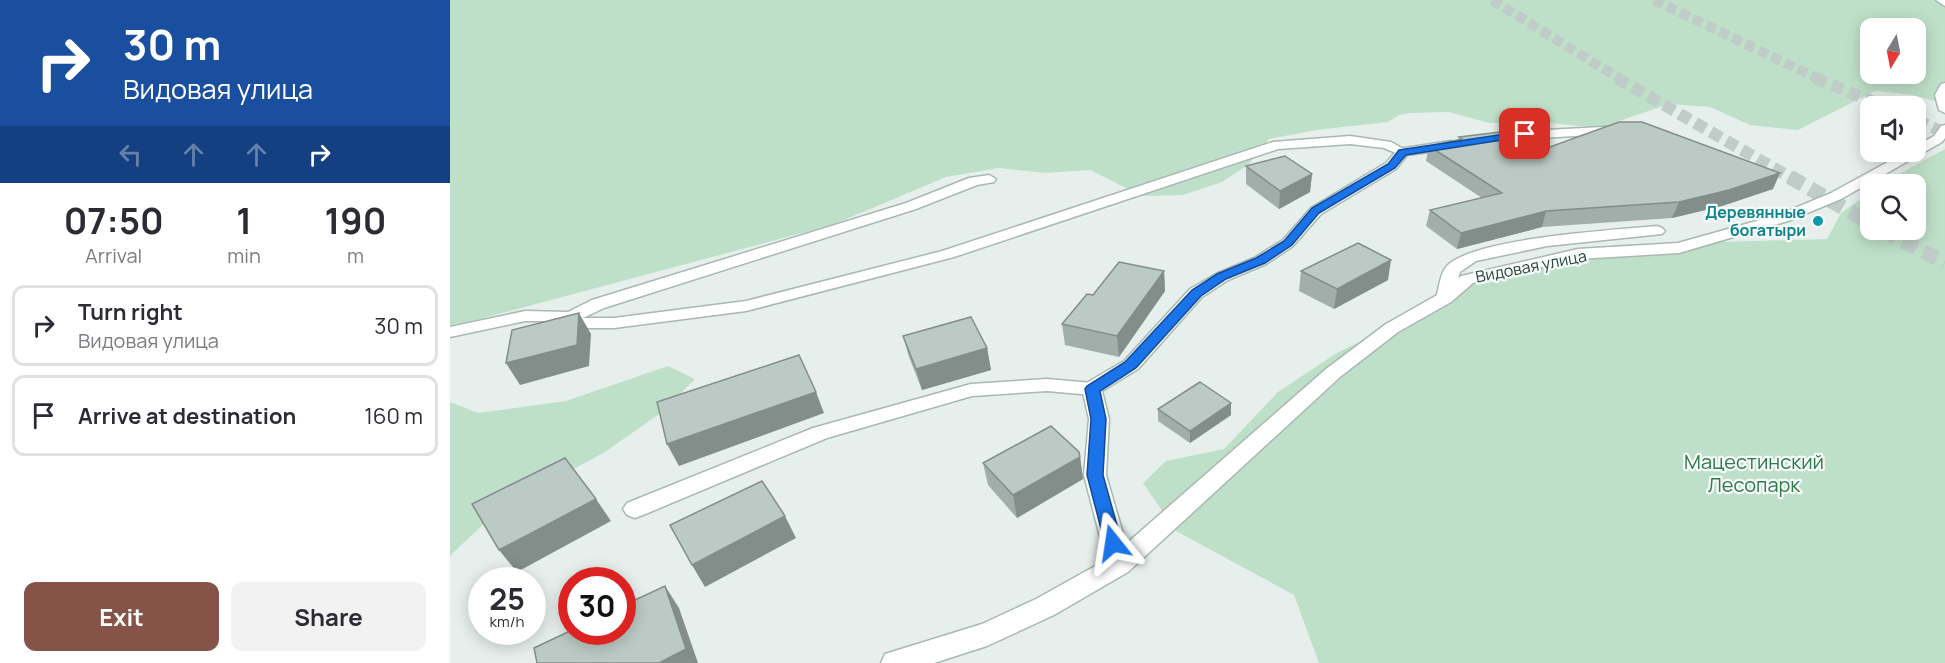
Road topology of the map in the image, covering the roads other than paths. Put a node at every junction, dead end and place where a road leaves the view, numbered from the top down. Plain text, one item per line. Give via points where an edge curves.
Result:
1 (1940, 0) edge
2 (1945, 3) edge
3 (1945, 86) edge
4 (1945, 110) edge
5 (1945, 129) edge
6 (1641, 130) edge
7 (1492, 138) edge
8 (1468, 142) edge
9 (1402, 152) junction
10 (989, 179) dead end
11 (1657, 231) dead end
12 (1445, 298) junction
13 (571, 318) junction
14 (450, 332) edge
15 (1092, 389) junction
16 (635, 509) dead end
17 (1119, 565) junction
18 (895, 663) edge

1 - 2 street
3 - 4 street via 1941,95
5 - 12 street, Видовая улица via 1938,139 1836,196 1784,218 1679,248 1578,255 1490,273 1467,279
6 - 7 street via 1546,132
8 - 9 street
9 - 13 street via 1387,145 1350,140 1277,145 948,254 746,306 614,323 578,323
9 - 15 street via 1391,166 1316,211 1288,243 1196,293 1131,365
10 - 13 street via 598,304
11 - 12 street via 1547,241 1471,257 1452,270
12 - 17 street, Видовая улица via 1392,328 1333,373
13 - 14 street via 533,314
15 - 16 street via 1047,385 971,390 820,433
15 - 17 street via 1099,419 1095,475
17 - 18 street, Видовая улица via 1045,608 987,634

